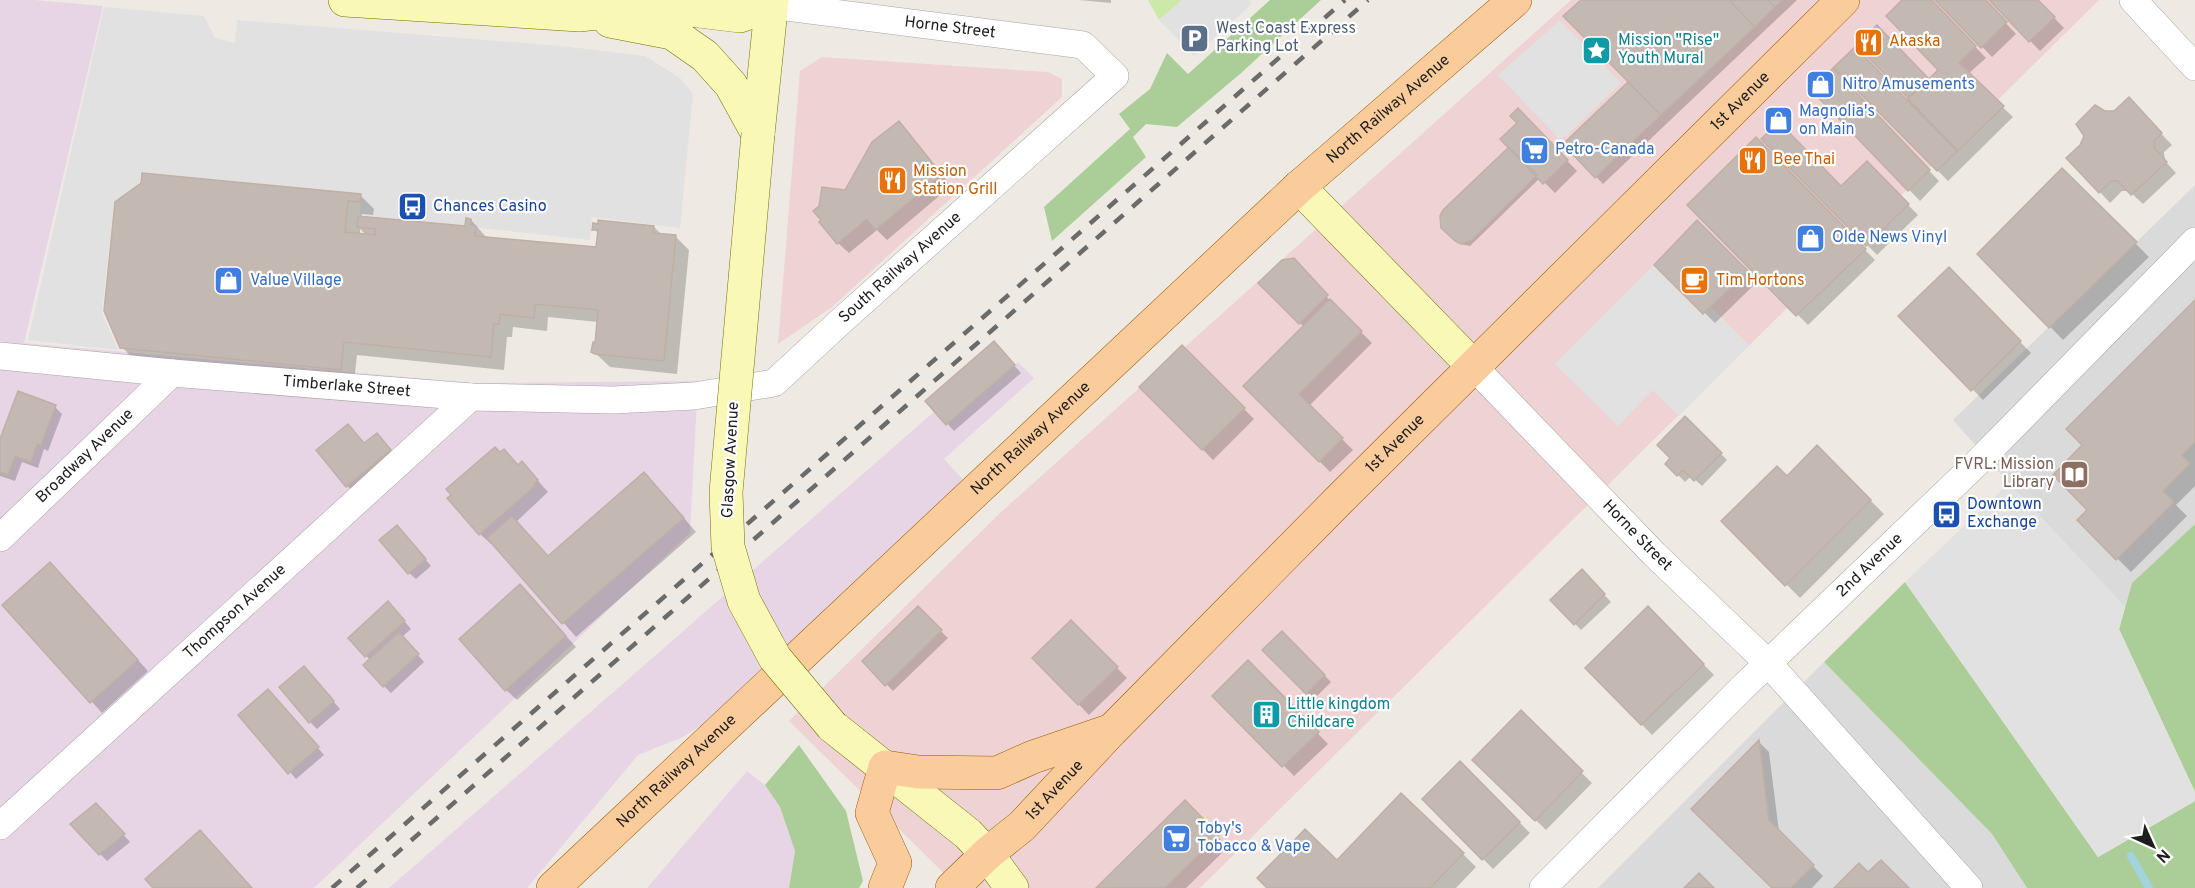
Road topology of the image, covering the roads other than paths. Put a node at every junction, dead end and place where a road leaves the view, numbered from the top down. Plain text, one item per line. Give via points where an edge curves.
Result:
1 (345, 0) edge
2 (1515, 0) edge
3 (1843, 0) edge
4 (2133, 0) edge
5 (769, 2) edge
6 (579, 15) junction
7 (2195, 67) edge
8 (1115, 76) joint
9 (758, 134) junction
10 (1299, 188) junction
11 (2195, 241) edge
12 (0, 356) edge
13 (1473, 366) junction
14 (172, 373) junction
15 (694, 396) joint
16 (471, 397) junction
17 (0, 538) edge
18 (1768, 663) junction
19 (1111, 731) junction
20 (885, 767) junction
21 (0, 826) edge
22 (987, 854) junction
23 (553, 888) edge
24 (885, 888) edge
25 (952, 888) edge
26 (1012, 888) edge
27 (1543, 888) edge
28 (1969, 888) edge

1 - 6 main road, Horne Street
2 - 10 main road, North Railway Avenue
3 - 13 main road, 1st Avenue
4 - 7 street
5 - 6 main road, Horne Street via 740,16 658,6
5 - 8 street, Horne Street via 1083,45
5 - 9 main road, Glasgow Avenue
6 - 9 main road via 672,33 705,56 731,84
8 - 15 street, South Railway Avenue via 774,383
9 - 20 main road, Glasgow Avenue, bridge via 726,492 728,547 744,601 775,658 832,726
10 - 13 main road, Horne Street
10 - 23 main road, North Railway Avenue
11 - 18 street, 2nd Avenue via 1977,463
12 - 14 street, Timberlake Street
13 - 18 street, Horne Street via 1654,554
13 - 19 main road, 1st Avenue
14 - 16 street, Timberlake Street
14 - 17 street, Broadway Avenue
15 - 16 street, Timberlake Street via 614,400
16 - 21 street, Thompson Avenue
18 - 27 street, 2nd Avenue
18 - 28 street, Horne Street
19 - 20 main road via 997,773 918,772
19 - 22 main road, 1st Avenue via 1022,826
20 - 22 main road, Glasgow Avenue
20 - 24 main road via 872,813 895,863
22 - 25 main road, 1st Avenue
22 - 26 main road, Glasgow Avenue

